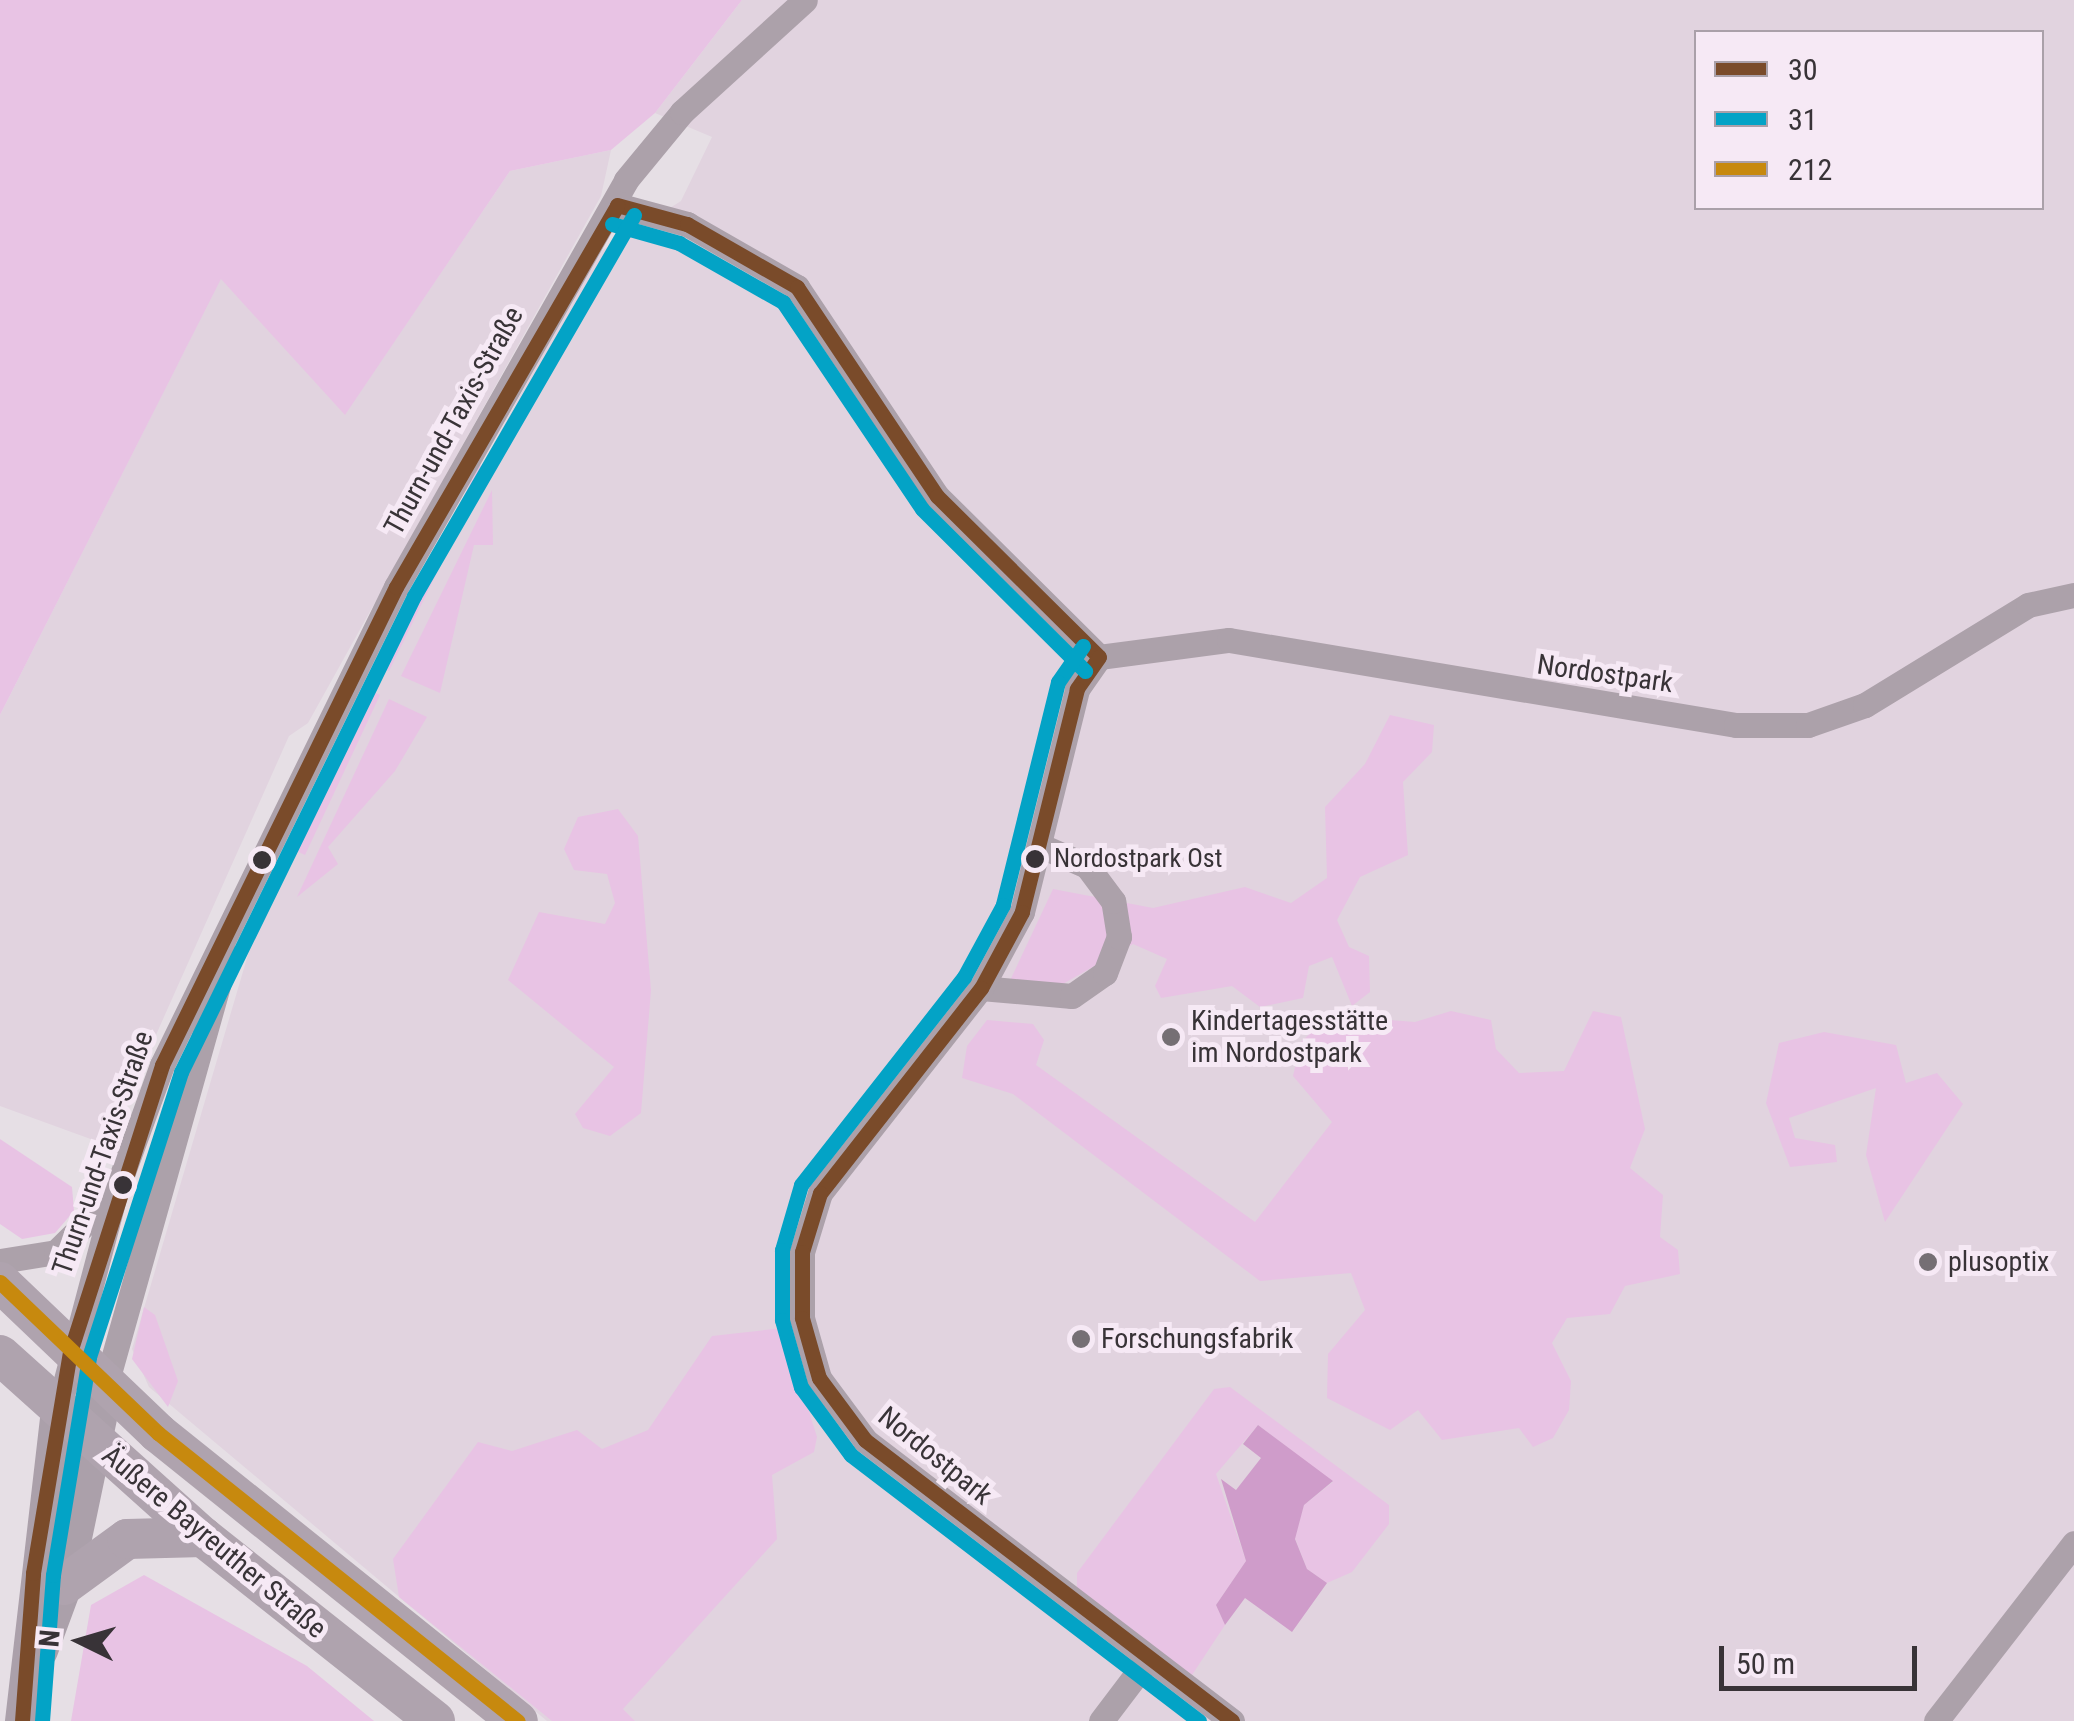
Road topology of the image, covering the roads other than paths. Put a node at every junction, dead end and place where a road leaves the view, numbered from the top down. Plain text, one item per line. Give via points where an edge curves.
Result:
1 (805, 0) edge
2 (617, 205) junction
3 (2074, 594) edge
4 (1099, 657) junction
5 (1041, 846) junction
6 (234, 926) junction
7 (982, 988) junction
8 (114, 1194) junction
9 (0, 1261) edge
10 (0, 1282) edge
11 (70, 1352) junction
12 (0, 1354) edge
13 (106, 1384) junction
14 (58, 1410) junction
15 (90, 1439) junction
16 (203, 1536) junction
17 (2074, 1543) edge
18 (64, 1585) junction
19 (1148, 1658) junction
20 (29, 1680) junction
21 (22, 1721) edge
22 (435, 1721) edge
23 (518, 1721) edge
24 (1101, 1721) edge
25 (1232, 1721) edge
26 (1936, 1721) edge

1 - 2 street, Thurn-und-Taxis-Straße via 682,112
2 - 4 street via 688,224 798,287 937,496
2 - 6 street, Thurn-und-Taxis-Straße via 396,587
3 - 4 street, Nordostpark via 2028,605 1865,705 1808,725 1736,725 1229,640
4 - 5 street, Nordostpark via 1077,689
5 - 7 street, Nordostpark via 1022,912
5 - 7 street via 1087,866 1112,901 1119,936 1105,973 1072,996
6 - 8 street, Thurn-und-Taxis-Straße via 162,1066
6 - 13 street, Thurn-und-Taxis-Straße
7 - 19 street, Nordostpark via 820,1193 802,1252 802,1318 819,1378 865,1440
8 - 9 street via 56,1252
8 - 11 street, Thurn-und-Taxis-Straße
10 - 11 main road, Äußere Bayreuther Straße
11 - 13 main road, Äußere Bayreuther Straße
11 - 14 street, Thurn-und-Taxis-Straße
12 - 14 main road, Äußere Bayreuther Straße
13 - 15 main road
13 - 23 main road, Äußere Bayreuther Straße via 291,1545
14 - 15 main road, Äußere Bayreuther Straße
14 - 20 main road
15 - 16 main road, Äußere Bayreuther Straße
15 - 18 main road
16 - 18 main road via 126,1538
16 - 22 main road, Äußere Bayreuther Straße
17 - 26 street
18 - 20 main road
19 - 24 street
19 - 25 street, Nordostpark
20 - 21 main road

